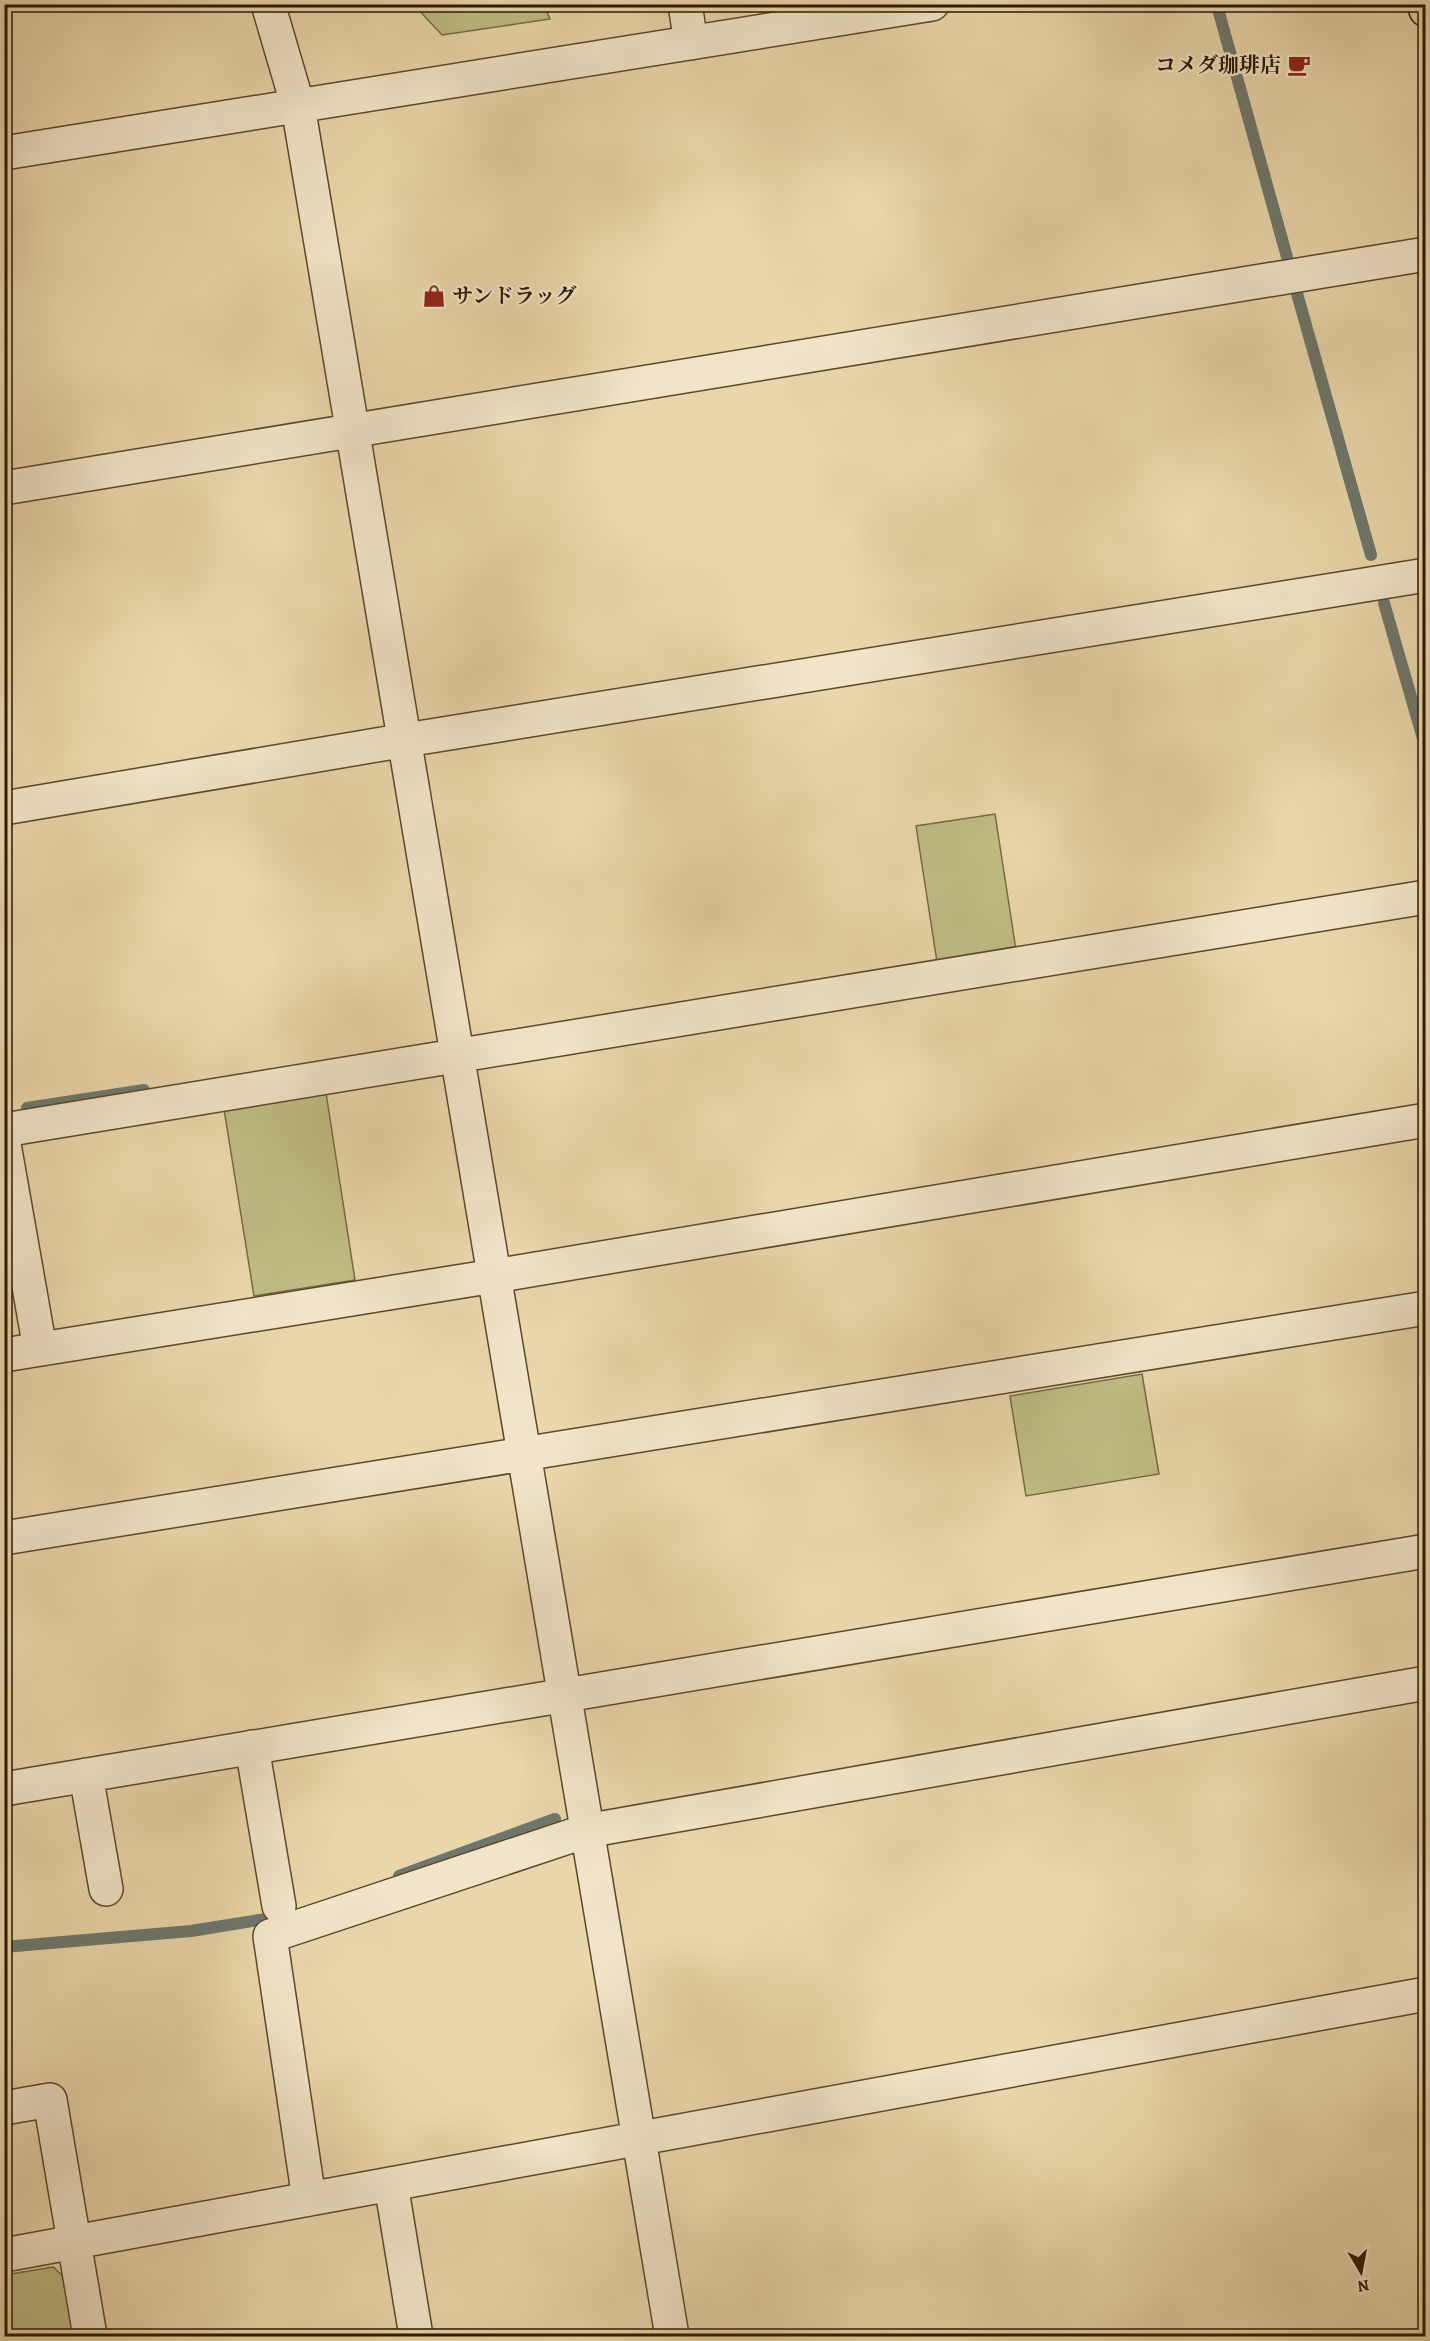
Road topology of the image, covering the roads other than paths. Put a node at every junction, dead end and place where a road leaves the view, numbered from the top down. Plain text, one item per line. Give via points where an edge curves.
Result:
1 (268, 4) edge
2 (685, 4) edge
3 (932, 4) edge
4 (1424, 4) edge
5 (1425, 10) edge
6 (691, 43) junction
7 (298, 106) junction
8 (4, 153) edge
9 (1425, 254) edge
10 (354, 431) junction
11 (4, 488) edge
12 (1425, 575) edge
13 (406, 740) junction
14 (4, 808) edge
15 (1425, 897) edge
16 (456, 1056) junction
17 (1425, 1120) edge
18 (4, 1130) edge
19 (4, 1144) edge
20 (494, 1276) junction
21 (1425, 1308) edge
22 (40, 1349) junction
23 (4, 1355) edge
24 (523, 1454) junction
25 (4, 1538) edge
26 (1425, 1551) edge
27 (1425, 1683) edge
28 (563, 1695) junction
29 (252, 1747) junction
30 (86, 1775) junction
31 (4, 1789) edge
32 (586, 1831) junction
33 (106, 1889) dead end
34 (279, 1905) dead end
35 (1425, 1994) edge
36 (4, 2108) edge
37 (639, 2138) junction
38 (390, 2184) junction
39 (309, 2199) junction
40 (73, 2242) junction
41 (4, 2255) edge
42 (90, 2337) edge
43 (416, 2337) edge
44 (672, 2337) edge

1 - 7 street
2 - 6 street
3 - 6 street
4 - 5 main road
6 - 7 street
7 - 8 street
7 - 10 street
9 - 10 street
10 - 11 street
10 - 13 street
12 - 13 street
13 - 14 street
13 - 16 street
15 - 16 street
16 - 18 street
16 - 20 street
17 - 20 street
19 - 22 street
20 - 22 street
20 - 24 street
21 - 24 street
22 - 23 street
24 - 25 street
24 - 28 street
26 - 28 street
27 - 32 street
28 - 29 street
28 - 32 street
29 - 30 street
29 - 34 street
30 - 31 street
30 - 33 street
32 - 37 street
32 - 39 street via 270,1936
35 - 37 street
36 - 40 street via 50,2100
37 - 38 street
37 - 44 street
38 - 39 street
38 - 43 street
39 - 40 street
40 - 41 street
40 - 42 street

